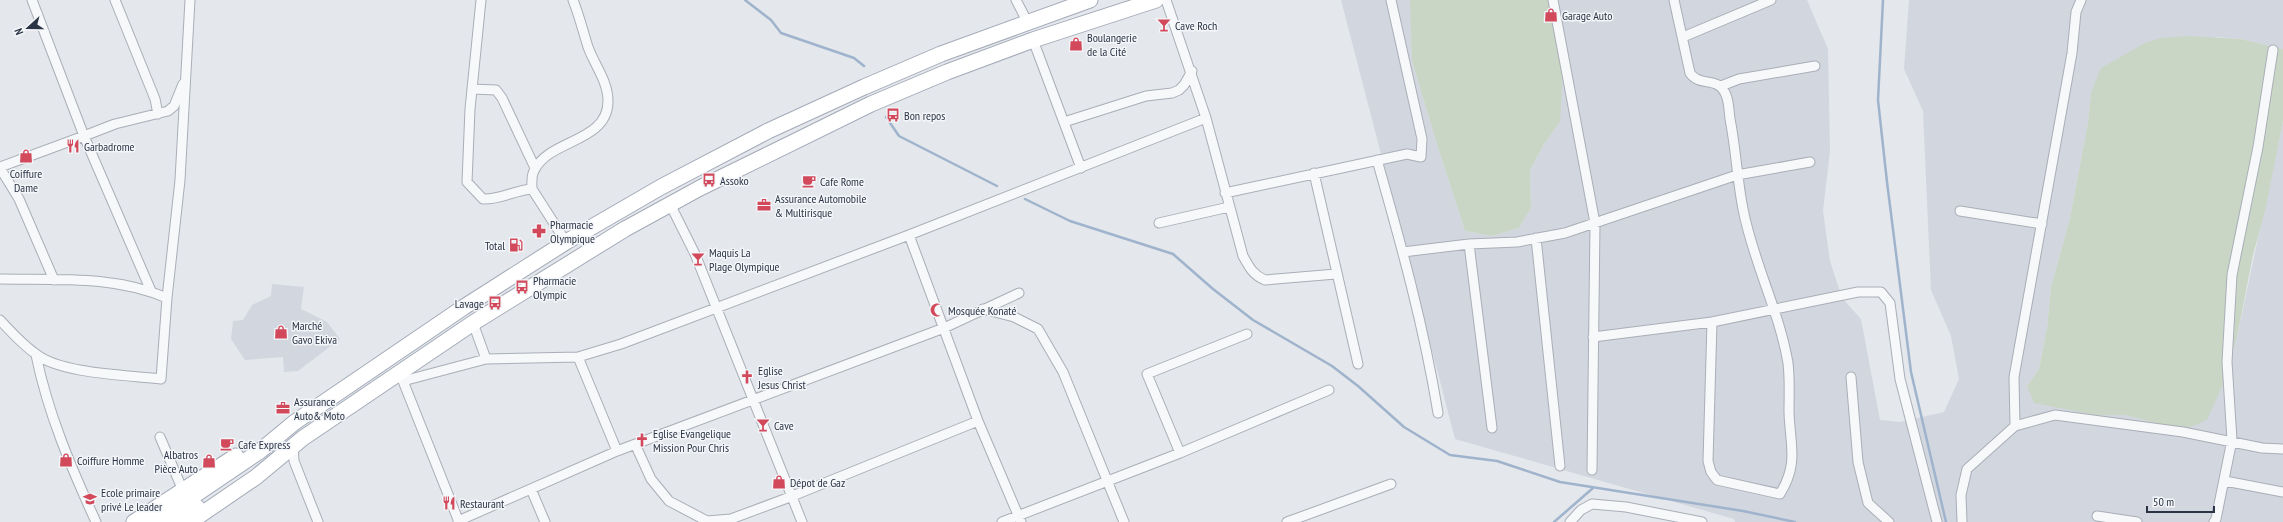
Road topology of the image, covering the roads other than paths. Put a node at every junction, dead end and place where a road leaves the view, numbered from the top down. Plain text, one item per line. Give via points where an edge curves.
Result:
1 (32, 0) edge
2 (115, 0) edge
3 (190, 0) edge
4 (481, 0) edge
5 (573, 0) edge
6 (1016, 0) edge
7 (1090, 0) edge
8 (1156, 0) edge
9 (1166, 0) edge
10 (1391, 0) edge
11 (1553, 0) edge
12 (1674, 0) edge
13 (1771, 0) edge
14 (2081, 0) edge
15 (1028, 23) junction
16 (1683, 37) junction
17 (1032, 40) junction
18 (2273, 50) dead end
19 (1815, 66) dead end
20 (187, 71) junction
21 (1192, 71) junction
22 (1721, 86) junction
23 (472, 89) junction
24 (158, 114) junction
25 (1206, 118) junction
26 (1064, 122) junction
27 (84, 136) junction
28 (1377, 160) junction
29 (1810, 162) dead end
30 (0, 168) edge
31 (535, 168) junction
32 (1081, 168) junction
33 (1314, 173) junction
34 (1737, 175) junction
35 (532, 189) junction
36 (1225, 193) junction
37 (670, 204) junction
38 (1229, 207) junction
39 (1960, 211) dead end
40 (1159, 223) dead end
41 (1595, 223) junction
42 (2042, 224) junction
43 (909, 235) junction
44 (1536, 238) junction
45 (566, 242) junction
46 (1469, 244) junction
47 (1404, 252) junction
48 (1336, 274) junction
49 (0, 279) edge
50 (54, 280) junction
51 (151, 291) junction
52 (1019, 293) dead end
53 (167, 298) junction
54 (1773, 308) junction
55 (716, 309) junction
56 (983, 309) junction
57 (0, 320) edge
58 (1712, 322) junction
59 (473, 323) junction
60 (944, 328) junction
61 (1247, 334) dead end
62 (1593, 337) junction
63 (36, 355) junction
64 (578, 357) junction
65 (486, 359) junction
66 (1358, 364) dead end
67 (1851, 377) dead end
68 (400, 378) junction
69 (1329, 390) dead end
70 (752, 399) junction
71 (1438, 413) dead end
72 (978, 421) junction
73 (2014, 426) junction
74 (1492, 428) dead end
75 (284, 430) junction
76 (160, 437) dead end
77 (2232, 440) junction
78 (635, 444) junction
79 (293, 445) junction
80 (2283, 449) edge
81 (617, 451) junction
82 (1180, 453) junction
83 (1560, 466) dead end
84 (1592, 470) dead end
85 (1106, 481) junction
86 (2225, 481) junction
87 (1392, 484) dead end
88 (186, 487) junction
89 (531, 489) junction
90 (2283, 492) edge
91 (790, 497) junction
92 (2097, 516) dead end
93 (1020, 519) edge
94 (458, 521) edge
95 (96, 522) edge
96 (134, 522) edge
97 (155, 522) edge
98 (175, 522) edge
99 (190, 522) edge
100 (318, 522) edge
101 (545, 522) edge
102 (802, 522) edge
103 (1002, 522) edge
104 (1124, 522) edge
105 (1287, 522) edge
106 (1570, 522) edge
107 (1702, 522) edge
108 (1889, 522) edge
109 (1937, 522) edge
110 (1962, 522) edge
111 (2137, 522) edge
112 (2214, 522) edge

1 - 27 street
2 - 24 street via 155,99
3 - 20 street
4 - 23 street
5 - 31 street via 589,48 604,81 608,100 606,113 597,126 548,155
6 - 15 street
7 - 15 main road
8 - 17 main road
9 - 21 street
10 - 28 street via 1422,145 1420,157 1407,154
11 - 41 street
12 - 16 street
13 - 16 street
14 - 42 street via 2076,12 2072,53
15 - 45 main road via 920,63 768,131 661,187
16 - 22 street via 1693,77 1697,80 1716,82
17 - 26 street
17 - 37 main road via 871,104
18 - 77 street via 2258,147 2232,275 2227,362
19 - 22 street via 1739,79
20 - 24 street via 174,106
20 - 53 street via 180,180
21 - 25 street
21 - 26 street via 1184,85 1172,93 1146,96
22 - 34 street via 1726,95 1734,139
23 - 31 street via 496,90
23 - 35 street via 469,184 483,199 493,200
24 - 27 street via 115,124
25 - 32 street
25 - 36 street
26 - 32 street
27 - 30 street
27 - 51 street
28 - 33 street
28 - 47 street
29 - 34 street
30 - 50 street via 19,199
31 - 35 street
32 - 43 street
33 - 36 street
33 - 48 street
34 - 41 street
34 - 54 street via 1748,233
35 - 45 street
36 - 38 street
37 - 55 street
37 - 59 main road
38 - 40 street
38 - 48 street via 1243,256 1255,276 1264,280 1275,280
39 - 42 street
41 - 44 street via 1565,233
41 - 62 street
42 - 73 street via 2014,377
43 - 55 street
43 - 60 street
44 - 46 street via 1506,243
44 - 83 street
45 - 75 main road via 457,312
46 - 47 street
46 - 74 street
47 - 71 street
48 - 66 street
49 - 50 street
50 - 51 street via 67,278 105,282
51 - 53 street
52 - 56 street
53 - 63 street via 161,379 68,368
54 - 58 street
54 - 58 street via 1788,362 1793,448 1789,480 1780,494 1717,480 1711,472 1708,461
54 - 109 street via 1858,292 1881,292 1890,303 1900,379
55 - 64 street
55 - 70 street
56 - 60 street
56 - 85 street via 1014,317 1038,329 1063,372
57 - 63 street
58 - 62 street
59 - 65 street
59 - 68 main road
60 - 70 street
60 - 72 street
61 - 82 street via 1147,374
62 - 84 street
63 - 95 street via 43,388 58,434
64 - 65 street
64 - 81 street
65 - 68 street
67 - 108 street via 1858,462 1868,503
68 - 79 main road
68 - 94 street
69 - 82 street
70 - 78 street
70 - 91 street
72 - 91 street
72 - 93 street
73 - 77 street via 2055,415
73 - 110 street via 1967,469 1961,495
75 - 88 main road via 257,442
75 - 97 main road via 260,451
76 - 88 street via 181,486
77 - 80 street via 2262,448
77 - 86 street
78 - 81 street
78 - 91 street via 651,478 669,500 707,521 731,519
79 - 98 main road
79 - 99 main road via 256,477
79 - 100 street via 294,461
81 - 89 street
82 - 85 street
85 - 93 street
85 - 104 street
86 - 90 street
86 - 112 street
87 - 105 street
88 - 96 main road
89 - 94 street
89 - 101 street
91 - 102 street
92 - 111 street
93 - 103 street
106 - 107 street via 1581,510 1592,504 1626,507

